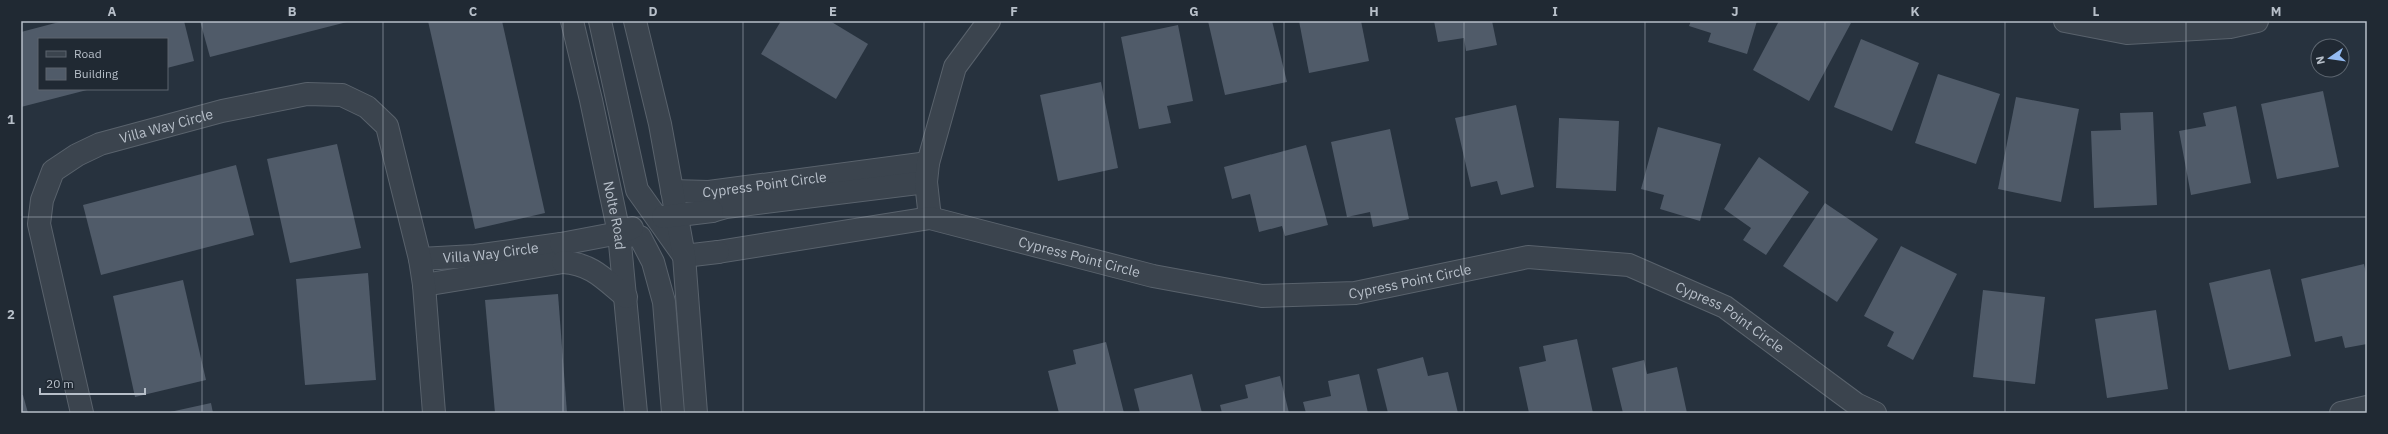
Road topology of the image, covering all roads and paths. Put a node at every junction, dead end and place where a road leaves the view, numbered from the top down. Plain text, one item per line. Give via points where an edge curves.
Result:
1 (572, 21) edge
2 (600, 21) edge
3 (635, 21) edge
4 (989, 21) edge
5 (2065, 21) edge
6 (2257, 21) edge
7 (927, 173) junction
8 (672, 191) junction
9 (667, 216) junction
10 (930, 218) junction
11 (619, 233) junction
12 (562, 253) junction
13 (684, 256) junction
14 (420, 259) junction
15 (424, 286) junction
16 (626, 297) junction
17 (2367, 407) edge
18 (1861, 410) edge
19 (82, 413) edge
20 (434, 413) edge
21 (636, 413) edge
22 (673, 413) edge
23 (696, 413) edge
24 (2341, 413) edge

1 - 11 street, Nolte Road
2 - 9 street via 637,190
3 - 8 street via 660,124
4 - 7 street via 956,67
5 - 6 street via 2127,33 2230,27
7 - 8 street, Cypress Point Circle via 716,191
7 - 9 street, Cypress Point Circle
7 - 10 street
8 - 9 street
9 - 11 street, Cypress Point Circle
9 - 13 street
10 - 13 street, Cypress Point Circle
10 - 18 street, Cypress Point Circle via 1153,276 1262,296 1355,293 1528,257 1629,265 1725,307
11 - 12 street
11 - 16 street, Nolte Road
11 - 22 street via 640,237 653,262 664,302
12 - 14 street, Villa Way Circle
12 - 15 street, Villa Way Circle
12 - 16 street via 577,263 592,268
13 - 23 street
14 - 15 street, Villa Way Circle
14 - 19 street, Villa Way Circle via 387,126 367,107 342,95 307,94 222,112 100,144 77,155 54,171 42,200 39,224
15 - 20 street, Villa Way Circle
16 - 21 street, Nolte Road
17 - 24 street

